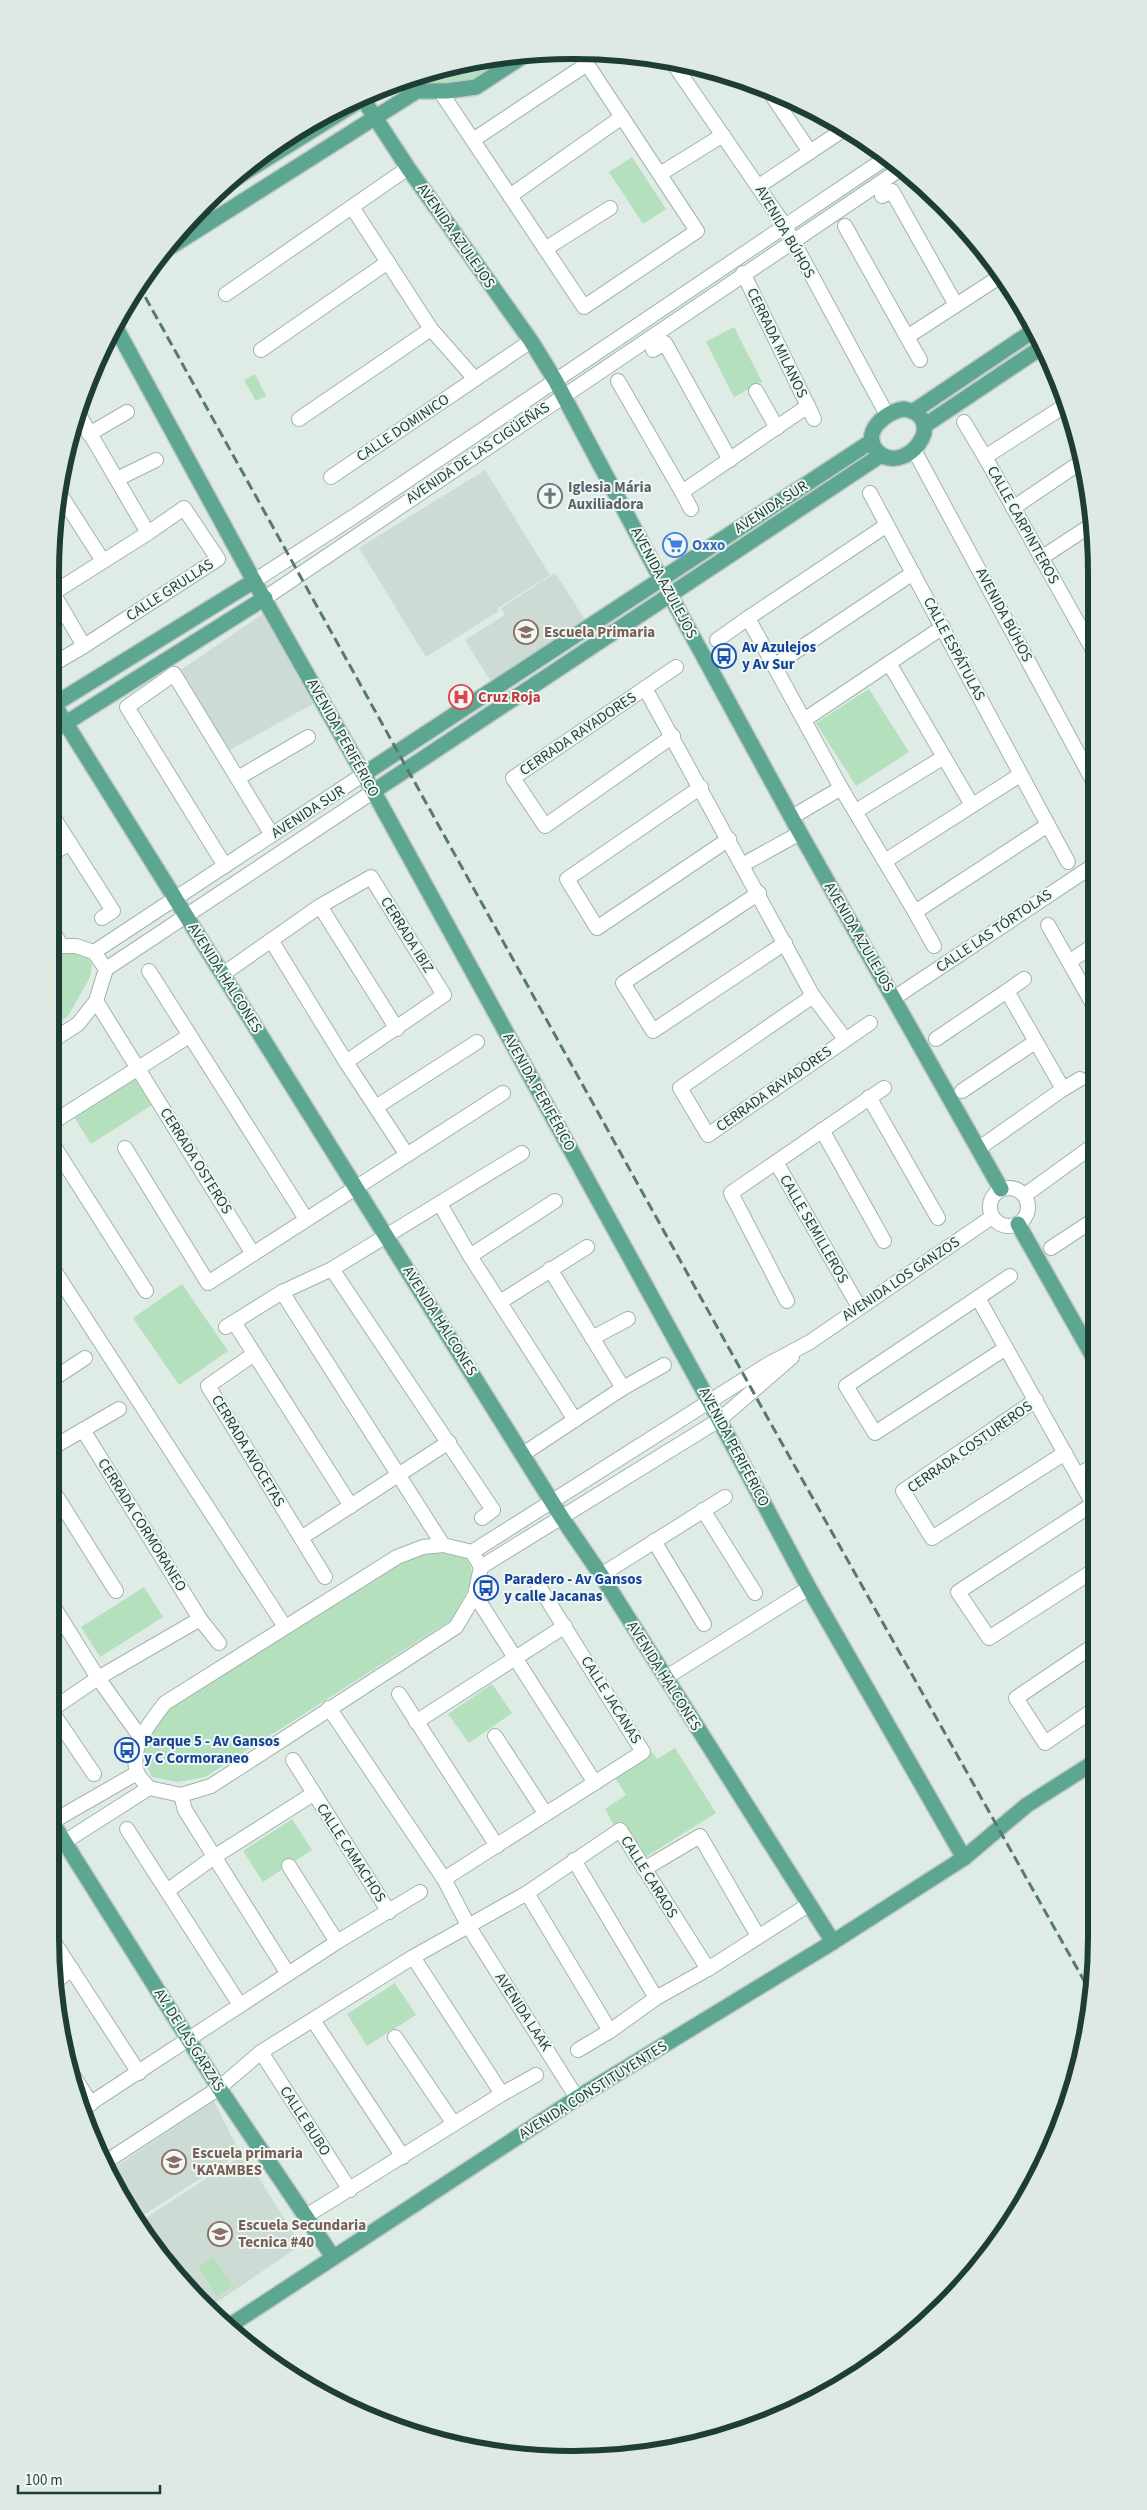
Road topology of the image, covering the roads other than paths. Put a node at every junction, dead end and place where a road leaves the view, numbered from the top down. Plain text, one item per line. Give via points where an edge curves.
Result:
1 (514, 62) edge
2 (678, 70) edge
3 (412, 85) edge
4 (440, 91) junction
5 (365, 103) edge
6 (782, 103) edge
7 (622, 117) junction
8 (375, 118) junction
9 (839, 133) edge
10 (723, 135) junction
11 (472, 140) junction
12 (810, 152) junction
13 (881, 161) edge
14 (408, 168) junction
15 (896, 172) edge
16 (660, 174) junction
17 (759, 186) junction
18 (510, 196) junction
19 (882, 196) dead end
20 (352, 207) junction
21 (610, 208) dead end
22 (785, 226) junction
23 (845, 226) dead end
24 (182, 239) edge
25 (792, 241) junction
26 (545, 249) junction
27 (388, 262) junction
28 (743, 273) junction
29 (995, 280) edge
30 (226, 294) dead end
31 (956, 305) junction
32 (431, 329) junction
33 (119, 333) edge
34 (1029, 334) edge
35 (907, 337) junction
36 (531, 341) junction
37 (261, 350) dead end
38 (654, 350) dead end
39 (1037, 350) edge
40 (920, 360) dead end
41 (475, 379) junction
42 (555, 380) junction
43 (618, 381) dead end
44 (756, 391) dead end
45 (564, 395) junction
46 (1061, 408) edge
47 (914, 411) junction
48 (127, 412) dead end
49 (886, 413) junction
50 (299, 419) dead end
51 (82, 421) edge
52 (964, 422) dead end
53 (924, 426) junction
54 (777, 428) junction
55 (89, 434) junction
56 (872, 440) junction
57 (914, 450) junction
58 (881, 455) junction
59 (985, 457) junction
60 (156, 460) dead end
61 (730, 460) junction
62 (1076, 465) edge
63 (331, 477) dead end
64 (118, 479) junction
65 (682, 492) junction
66 (870, 493) dead end
67 (64, 500) edge
68 (1013, 508) junction
69 (691, 509) dead end
70 (887, 525) junction
71 (148, 533) junction
72 (1086, 533) edge
73 (1041, 558) junction
74 (103, 561) junction
75 (913, 573) junction
76 (661, 579) junction
77 (254, 581) junction
78 (59, 586) edge
79 (670, 595) junction
80 (265, 598) junction
81 (59, 602) edge
82 (748, 618) junction
83 (943, 627) junction
84 (716, 640) dead end
85 (1088, 641) edge
86 (84, 646) junction
87 (59, 661) edge
88 (889, 663) junction
89 (676, 666) dead end
90 (774, 666) junction
91 (645, 688) junction
92 (59, 698) edge
93 (462, 710) junction
94 (59, 714) edge
95 (804, 720) junction
96 (66, 723) junction
97 (472, 726) junction
98 (59, 727) edge
99 (673, 736) junction
100 (308, 737) dead end
101 (944, 757) junction
102 (1088, 772) edge
103 (364, 774) junction
104 (1020, 775) junction
105 (238, 778) junction
106 (701, 787) junction
107 (842, 788) junction
108 (374, 791) junction
109 (972, 806) junction
110 (856, 811) junction
111 (792, 816) junction
112 (1048, 825) junction
113 (59, 826) edge
114 (800, 833) junction
115 (272, 835) junction
116 (730, 840) junction
117 (70, 843) junction
118 (59, 850) edge
119 (885, 861) junction
120 (1068, 862) dead end
121 (744, 864) junction
122 (225, 866) junction
123 (1088, 868) edge
124 (759, 893) junction
125 (175, 899) junction
126 (320, 906) junction
127 (916, 912) junction
128 (187, 916) junction
129 (102, 918) dead end
130 (1048, 925) dead end
131 (271, 940) junction
132 (785, 943) junction
133 (59, 945) edge
134 (934, 946) dead end
135 (1088, 949) edge
136 (94, 952) junction
137 (1069, 962) junction
138 (106, 969) junction
139 (149, 971) dead end
140 (228, 971) junction
141 (1024, 979) dead end
142 (1007, 990) junction
143 (1088, 995) edge
144 (813, 996) junction
145 (894, 998) junction
146 (99, 1007) junction
147 (870, 1023) dead end
148 (397, 1029) junction
149 (59, 1036) edge
150 (189, 1036) junction
151 (936, 1038) dead end
152 (845, 1039) junction
153 (477, 1042) dead end
154 (1036, 1042) junction
155 (346, 1062) junction
156 (138, 1067) junction
157 (1080, 1079) dead end
158 (884, 1088) dead end
159 (1063, 1089) junction
160 (962, 1090) dead end
161 (503, 1093) dead end
162 (869, 1097) junction
163 (376, 1107) junction
164 (59, 1118) edge
165 (822, 1130) junction
166 (125, 1148) dead end
167 (978, 1149) junction
168 (1088, 1149) edge
169 (522, 1153) dead end
170 (59, 1154) edge
171 (407, 1156) junction
172 (776, 1162) junction
173 (1001, 1189) junction
174 (355, 1190) junction
175 (1025, 1196) junction
176 (555, 1201) dead end
177 (440, 1204) junction
178 (992, 1217) junction
179 (938, 1218) dead end
180 (306, 1219) junction
181 (1018, 1224) junction
182 (1088, 1224) edge
183 (386, 1235) junction
184 (884, 1241) dead end
185 (587, 1247) dead end
186 (1051, 1248) dead end
187 (253, 1254) junction
188 (470, 1256) junction
189 (332, 1269) junction
190 (550, 1269) junction
191 (1010, 1276) dead end
192 (59, 1278) edge
193 (146, 1291) dead end
194 (282, 1292) junction
195 (978, 1298) junction
196 (788, 1301) dead end
197 (500, 1302) junction
198 (860, 1307) junction
199 (628, 1318) dead end
200 (592, 1338) junction
201 (1006, 1348) junction
202 (1088, 1348) edge
203 (254, 1354) junction
204 (85, 1358) dead end
205 (664, 1365) dead end
206 (770, 1370) junction
207 (59, 1375) edge
208 (740, 1383) junction
209 (623, 1388) junction
210 (747, 1396) junction
211 (1036, 1400) junction
212 (709, 1401) junction
213 (119, 1409) dead end
214 (575, 1420) junction
215 (719, 1420) junction
216 (83, 1430) junction
217 (449, 1442) junction
218 (59, 1444) edge
219 (1065, 1453) junction
220 (522, 1454) junction
221 (1088, 1469) edge
222 (400, 1474) junction
223 (1077, 1475) junction
224 (1088, 1495) edge
225 (725, 1497) dead end
226 (59, 1500) edge
227 (551, 1500) junction
228 (351, 1506) junction
229 (703, 1510) junction
230 (1088, 1510) edge
231 (482, 1518) dead end
232 (562, 1518) junction
233 (301, 1538) junction
234 (654, 1541) junction
235 (443, 1545) junction
236 (472, 1552) junction
237 (481, 1567) junction
238 (1088, 1574) edge
239 (601, 1575) junction
240 (324, 1577) dead end
241 (538, 1585) dead end
242 (809, 1588) junction
243 (116, 1591) dead end
244 (755, 1593) dead end
245 (475, 1595) junction
246 (59, 1615) edge
247 (200, 1619) junction
248 (704, 1624) dead end
249 (565, 1626) junction
250 (285, 1627) junction
251 (219, 1643) dead end
252 (1088, 1649) edge
253 (515, 1658) junction
254 (98, 1678) junction
255 (665, 1678) junction
256 (399, 1694) dead end
257 (59, 1704) edge
258 (329, 1708) junction
259 (1088, 1713) edge
260 (416, 1722) junction
261 (59, 1723) edge
262 (495, 1736) dead end
263 (141, 1738) junction
264 (293, 1760) dead end
265 (1088, 1766) edge
266 (137, 1773) junction
267 (94, 1774) dead end
268 (595, 1783) junction
269 (149, 1788) junction
270 (313, 1794) junction
271 (181, 1795) junction
272 (545, 1813) junction
273 (59, 1817) edge
274 (128, 1829) dead end
275 (59, 1833) edge
276 (66, 1843) junction
277 (497, 1846) junction
278 (59, 1847) edge
279 (214, 1857) junction
280 (964, 1858) junction
281 (574, 1860) junction
282 (289, 1866) dead end
283 (644, 1869) junction
284 (444, 1878) junction
285 (167, 1891) junction
286 (420, 1892) dead end
287 (527, 1893) junction
288 (803, 1908) junction
289 (389, 1912) junction
290 (475, 1924) junction
291 (758, 1936) junction
292 (337, 1942) junction
293 (833, 1942) junction
294 (59, 1950) edge
295 (413, 1958) junction
296 (72, 1969) junction
297 (708, 1969) junction
298 (288, 1974) junction
299 (61, 1977) edge
300 (656, 1998) junction
301 (240, 2005) junction
302 (313, 2020) junction
303 (610, 2031) junction
304 (395, 2037) dead end
305 (183, 2044) junction
306 (578, 2050) dead end
307 (261, 2052) junction
308 (140, 2073) junction
309 (536, 2075) dead end
310 (213, 2092) junction
311 (502, 2094) junction
312 (577, 2098) junction
313 (87, 2106) edge
314 (454, 2124) junction
315 (403, 2157) junction
316 (110, 2159) edge
317 (350, 2190) junction
318 (306, 2216) junction
319 (333, 2257) junction
320 (233, 2323) edge

1 - 4 main road via 476,87
2 - 10 street, AVENIDA BÚHOS
3 - 4 main road
3 - 8 main road
4 - 11 street
5 - 8 main road, AVENIDA AZULEJOS
6 - 12 street
7 - 11 street via 587,64
7 - 16 street
7 - 18 street
8 - 14 main road, AVENIDA AZULEJOS
8 - 24 main road
9 - 12 street
10 - 16 street
10 - 17 street, AVENIDA BÚHOS
11 - 18 street
12 - 17 street
13 - 22 street, AVENIDA DE LAS CIGÜEÑAS
14 - 20 street
14 - 36 main road, AVENIDA AZULEJOS
15 - 25 street, AVENIDA DE LAS CIGÜEÑAS
16 - 26 street via 698,231 584,307
17 - 22 street, AVENIDA BÚHOS
18 - 26 street
19 - 31 street via 892,191
20 - 27 street
20 - 30 street
21 - 26 street
22 - 25 street, AVENIDA BÚHOS
22 - 42 street, AVENIDA DE LAS CIGÜEÑAS
23 - 35 street
25 - 28 street, AVENIDA DE LAS CIGÜEÑAS
25 - 49 street, AVENIDA BÚHOS
27 - 32 street
27 - 37 street
28 - 45 street, AVENIDA DE LAS CIGÜEÑAS
28 - 54 street, CERRADA MILANOS via 811,412
29 - 31 street
31 - 35 street
32 - 41 street
32 - 50 street
33 - 77 main road, AVENIDA PERIFÉRICO
34 - 47 main road
35 - 40 street
36 - 41 street, CALLE DOMINICO
36 - 42 main road, AVENIDA AZULEJOS
38 - 61 street via 665,343
39 - 53 main road
41 - 63 street, CALLE DOMINICO
42 - 45 main road, AVENIDA AZULEJOS
42 - 77 street, AVENIDA DE LAS CIGÜEÑAS
43 - 65 street
44 - 54 street
45 - 76 main road, AVENIDA AZULEJOS
45 - 80 street, AVENIDA DE LAS CIGÜEÑAS
46 - 59 street, CALLE CARPINTEROS
47 - 49 main road
47 - 53 main road
48 - 55 street
49 - 56 main road via 875,428
51 - 55 street
52 - 59 street
53 - 57 main road via 924,434
54 - 61 street, CERRADA MILANOS
55 - 64 street
56 - 58 main road
56 - 76 main road, AVENIDA SUR
57 - 58 main road via 901,456
57 - 102 street, AVENIDA BÚHOS
58 - 79 main road, AVENIDA SUR
59 - 68 street, CALLE CARPINTEROS
60 - 64 street
61 - 65 street, CERRADA MILANOS
62 - 68 street
64 - 71 street
65 - 69 street
66 - 70 street, CALLE ESPÁTULAS
67 - 74 street
68 - 73 street, CALLE CARPINTEROS
70 - 75 street, CALLE ESPÁTULAS
70 - 82 street
71 - 74 street, CALLE GRULLAS
71 - 86 street, CALLE GRULLAS via 184,508 218,559
72 - 73 street
73 - 85 street, CALLE CARPINTEROS
74 - 78 street, CALLE GRULLAS
75 - 83 street, CALLE ESPÁTULAS
75 - 90 street
76 - 79 street, AVENIDA AZULEJOS
76 - 93 main road, AVENIDA SUR
77 - 80 main road, AVENIDA PERIFÉRICO
77 - 92 main road, AVENIDA DE LAS CIGÜEÑAS
79 - 97 main road, AVENIDA SUR
79 - 111 main road, AVENIDA AZULEJOS
80 - 96 main road, AVENIDA DE LAS CIGÜEÑAS
80 - 103 main road, AVENIDA PERIFÉRICO
81 - 86 street, CALLE GRULLAS
82 - 84 street
82 - 90 street
83 - 88 street
83 - 104 street, CALLE ESPÁTULAS
86 - 87 street, CALLE GRULLAS
88 - 95 street
88 - 101 street
89 - 91 street, CERRADA RAYADORES
90 - 95 street
91 - 99 street, CERRADA RAYADORES
91 - 99 street, CERRADA RAYADORES via 513,778 545,826
93 - 97 main road
93 - 103 main road, AVENIDA SUR
94 - 96 main road, AVENIDA HALCONES
95 - 107 street
96 - 98 main road, AVENIDA DE LAS CIGÜEÑAS
96 - 125 main road, AVENIDA HALCONES
97 - 108 main road, AVENIDA SUR
99 - 106 street, CERRADA RAYADORES
100 - 105 street
101 - 109 street
101 - 110 street
103 - 108 main road, AVENIDA PERIFÉRICO
103 - 115 street, AVENIDA SUR
104 - 109 street
104 - 112 street, CALLE ESPÁTULAS
105 - 115 street
105 - 122 street via 174,674 127,707
106 - 116 street, CERRADA RAYADORES
106 - 116 street via 567,879 597,928
107 - 110 street
107 - 111 street
108 - 128 street, AVENIDA SUR
108 - 212 main road, AVENIDA PERIFÉRICO
109 - 119 street
110 - 119 street
111 - 114 main road, AVENIDA AZULEJOS
112 - 120 street, CALLE ESPÁTULAS
112 - 127 street
113 - 117 street
114 - 121 street
114 - 145 main road, AVENIDA AZULEJOS
115 - 122 street, AVENIDA SUR
116 - 121 street, CERRADA RAYADORES
117 - 118 street
117 - 129 street via 113,911
119 - 127 street
121 - 124 street, CERRADA RAYADORES
122 - 125 street, AVENIDA SUR
123 - 145 street, CALLE LAS TÓRTOLAS
124 - 132 street, CERRADA RAYADORES
124 - 132 street via 623,983 653,1030
125 - 128 main road, AVENIDA HALCONES
125 - 136 street, AVENIDA SUR
126 - 131 street, CERRADA IBIZ
126 - 148 street
126 - 148 street, CERRADA IBIZ via 371,877 444,995
127 - 134 street
128 - 138 street, AVENIDA SUR
128 - 140 main road, AVENIDA HALCONES
130 - 137 street
131 - 140 street, CERRADA IBIZ
131 - 155 street
132 - 144 street, CERRADA RAYADORES
133 - 136 street
135 - 137 street
136 - 138 street
137 - 143 street
138 - 146 street
139 - 150 street
140 - 174 main road, AVENIDA HALCONES
141 - 142 street
142 - 151 street
142 - 154 street
144 - 152 street, CERRADA RAYADORES
144 - 152 street, CERRADA RAYADORES via 680,1088 708,1135
145 - 167 main road, AVENIDA AZULEJOS
146 - 149 street
146 - 156 street, CERRADA OSTEROS
147 - 152 street, CERRADA RAYADORES
148 - 155 street, CERRADA IBIZ
150 - 156 street
150 - 180 street
153 - 163 street
154 - 159 street
154 - 160 street
155 - 163 street
156 - 164 street
156 - 187 street, CERRADA OSTEROS
157 - 159 street
158 - 162 street, CALLE SEMILLEROS
159 - 167 street
161 - 171 street
162 - 165 street, CALLE SEMILLEROS
162 - 179 street
163 - 171 street
165 - 172 street, CALLE SEMILLEROS
165 - 184 street
166 - 187 street via 208,1283
167 - 173 main road, AVENIDA AZULEJOS
168 - 175 street
169 - 177 street
170 - 193 street
171 - 174 street
172 - 196 street via 731,1193
172 - 198 street, CALLE SEMILLEROS
173 - 175 street via 1011,1187
173 - 178 street via 990,1201
174 - 180 street
174 - 183 main road, AVENIDA HALCONES
175 - 181 street via 1028,1208 1024,1220
176 - 188 street
177 - 183 street
177 - 188 street
178 - 181 street via 1001,1225
178 - 198 street, AVENIDA LOS GANZOS
180 - 187 street
181 - 202 main road
182 - 186 street
183 - 189 street
183 - 220 main road, AVENIDA HALCONES
185 - 190 street
188 - 197 street
189 - 194 street
189 - 217 street
190 - 197 street
190 - 200 street
191 - 195 street
192 - 250 street
194 - 203 street via 230,1324
194 - 222 street
195 - 201 street, CERRADA COSTUREROS
195 - 201 street via 846,1386 875,1433
197 - 214 street
198 - 206 street, AVENIDA LOS GANZOS
199 - 200 street
200 - 209 street
201 - 211 street, CERRADA COSTUREROS
203 - 228 street
203 - 233 street, CERRADA AVOCETAS via 208,1386
204 - 207 street
205 - 209 street
206 - 208 street
206 - 210 street
208 - 210 street
208 - 212 street
209 - 214 street
210 - 215 street
211 - 219 street, CERRADA COSTUREROS
211 - 219 street, CERRADA COSTUREROS via 903,1491 932,1538
212 - 215 main road, AVENIDA PERIFÉRICO
212 - 227 street
213 - 216 street
214 - 220 street
215 - 232 street
215 - 242 main road, AVENIDA PERIFÉRICO
216 - 218 street
216 - 247 street, CERRADA CORMORANEO
217 - 222 street
217 - 231 street via 493,1510
219 - 223 street, CERRADA COSTUREROS
220 - 227 main road, AVENIDA HALCONES
221 - 223 street
222 - 228 street
222 - 235 street
223 - 224 street, CERRADA COSTUREROS
225 - 229 street
226 - 243 street
227 - 232 main road, AVENIDA HALCONES
227 - 236 street
228 - 233 street
229 - 234 street
229 - 244 street
230 - 238 street, CERRADA COSTUREROS via 958,1592 989,1638
232 - 237 street
232 - 239 main road, AVENIDA HALCONES
233 - 240 street, CERRADA AVOCETAS
234 - 239 street
234 - 248 street
235 - 236 street
235 - 250 street via 423,1547 397,1557
236 - 237 street
237 - 245 street
239 - 255 main road, AVENIDA HALCONES
241 - 249 street, CALLE JACANAS
242 - 255 street
242 - 280 main road, AVENIDA PERIFÉRICO
245 - 253 street
245 - 258 street via 456,1627
246 - 254 street
247 - 251 street, CERRADA CORMORANEO
247 - 254 street
249 - 253 street
249 - 268 street, CALLE JACANAS via 643,1752
250 - 263 street via 165,1703
252 - 259 street via 1016,1698 1045,1743
253 - 260 street
253 - 268 street
254 - 257 street
254 - 263 street
255 - 288 main road, AVENIDA HALCONES
256 - 260 street
258 - 271 street via 211,1786
258 - 284 street, AVENIDA LAAK
260 - 277 street
261 - 267 street
262 - 272 street
263 - 266 street via 136,1755
264 - 270 street, CALLE CAMACHOS
265 - 280 main road, AVENIDA CONSTITUYENTES via 1027,1805
266 - 269 street
266 - 273 street
268 - 272 street, CALLE JACANAS
269 - 271 street
269 - 276 street
270 - 279 street, CALLE CAMACHOS
270 - 289 street, CALLE CAMACHOS
271 - 279 street via 185,1810
272 - 277 street, CALLE JACANAS
274 - 285 street
275 - 276 main road, AV. DE LAS GARZAS
276 - 278 street
276 - 305 main road, AV. DE LAS GARZAS
277 - 284 street, CALLE JACANAS
279 - 285 street, CALLE CAMACHOS
279 - 298 street
280 - 293 main road, AVENIDA CONSTITUYENTES
281 - 283 street, CALLE CARAOS via 620,1830
281 - 287 street, CALLE CARAOS
281 - 300 street
282 - 292 street
283 - 291 street via 700,1836
283 - 297 street, CALLE CARAOS
284 - 290 street, AVENIDA LAAK
285 - 301 street
286 - 289 street
287 - 290 street, CALLE CARAOS
287 - 303 street
288 - 291 street
288 - 293 main road, AVENIDA HALCONES
289 - 292 street
290 - 295 street
290 - 312 street, AVENIDA LAAK
291 - 297 street
292 - 298 street
293 - 312 main road, AVENIDA CONSTITUYENTES
294 - 296 street
295 - 302 street
295 - 311 street
296 - 299 street
296 - 308 street
297 - 300 street
298 - 301 street
300 - 303 street
301 - 305 street
302 - 307 street
302 - 315 street
303 - 306 street
304 - 314 street
305 - 308 street
305 - 310 main road, AV. DE LAS GARZAS
307 - 310 street
307 - 317 street, CALLE BUBO
308 - 313 street
309 - 311 street
310 - 316 street
310 - 318 main road, AV. DE LAS GARZAS
311 - 314 street
312 - 319 main road, AVENIDA CONSTITUYENTES
314 - 315 street
315 - 317 street
317 - 318 street
318 - 319 main road, AV. DE LAS GARZAS
319 - 320 main road, AVENIDA CONSTITUYENTES

